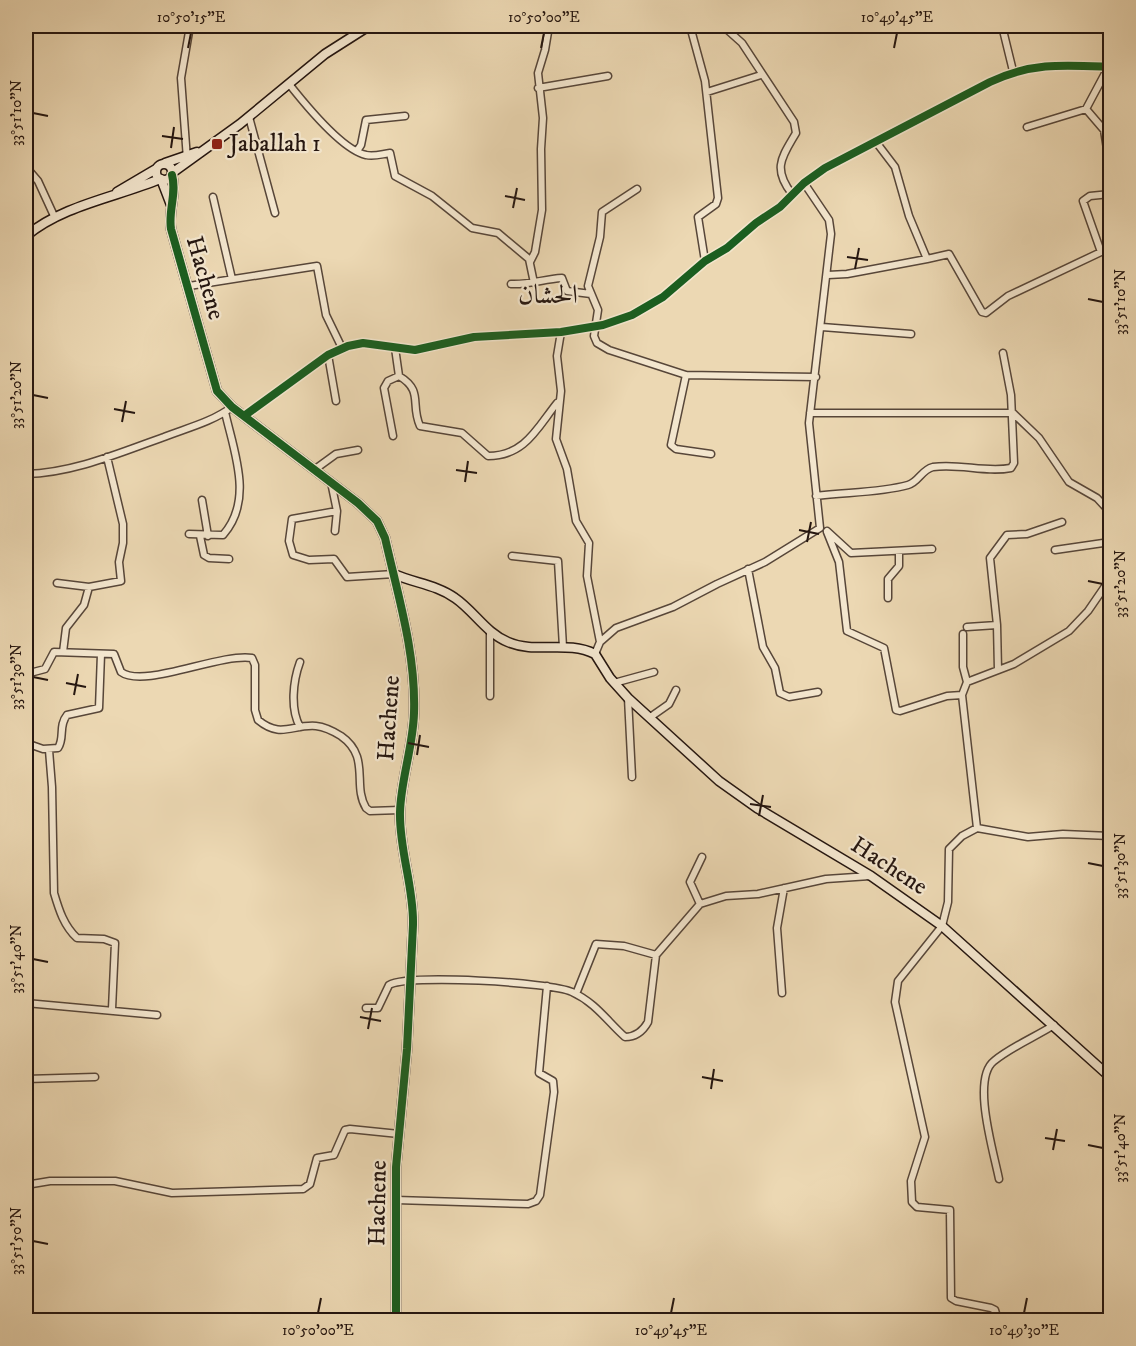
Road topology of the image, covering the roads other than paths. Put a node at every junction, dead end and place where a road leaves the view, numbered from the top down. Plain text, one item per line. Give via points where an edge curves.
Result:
1 (190, 26) edge
2 (369, 26) edge
3 (549, 26) edge
4 (690, 26) edge
5 (723, 26) edge
6 (1002, 26) edge
7 (1110, 66) edge
8 (1013, 71) junction
9 (761, 75) junction
10 (608, 76) dead end
11 (289, 84) junction
12 (538, 88) junction
13 (706, 92) junction
14 (1086, 110) junction
15 (405, 116) dead end
16 (249, 117) junction
17 (1027, 127) dead end
18 (876, 142) junction
19 (357, 151) junction
20 (187, 159) junction
21 (165, 163) junction
22 (26, 167) edge
23 (1110, 168) edge
24 (156, 169) junction
25 (172, 174) junction
26 (161, 179) junction
27 (804, 183) junction
28 (638, 189) dead end
29 (792, 194) junction
30 (1110, 194) edge
31 (112, 195) junction
32 (213, 197) dead end
33 (171, 205) junction
34 (275, 213) dead end
35 (55, 218) junction
36 (26, 236) edge
37 (927, 259) junction
38 (705, 261) junction
39 (530, 262) junction
40 (828, 274) junction
41 (232, 279) junction
42 (534, 283) junction
43 (511, 284) dead end
44 (189, 286) junction
45 (591, 294) junction
46 (595, 326) junction
47 (822, 327) junction
48 (561, 332) junction
49 (911, 334) dead end
50 (342, 348) junction
51 (395, 348) junction
52 (1003, 353) dead end
53 (328, 355) junction
54 (686, 375) junction
55 (399, 376) junction
56 (816, 377) junction
57 (559, 400) junction
58 (336, 401) dead end
59 (228, 410) junction
60 (810, 412) junction
61 (1013, 413) junction
62 (244, 416) junction
63 (393, 436) dead end
64 (358, 450) dead end
65 (711, 454) dead end
66 (107, 457) junction
67 (314, 470) junction
68 (26, 474) edge
69 (331, 481) junction
70 (816, 496) junction
71 (202, 500) dead end
72 (337, 511) junction
73 (1110, 512) edge
74 (1062, 522) dead end
75 (820, 528) junction
76 (335, 531) dead end
77 (827, 532) junction
78 (189, 534) dead end
79 (200, 536) junction
80 (208, 536) junction
81 (1110, 542) edge
82 (932, 549) dead end
83 (1055, 550) dead end
84 (899, 551) junction
85 (512, 556) dead end
86 (229, 559) dead end
87 (748, 569) junction
88 (394, 574) junction
89 (1110, 579) edge
90 (57, 583) dead end
91 (88, 587) junction
92 (888, 598) dead end
93 (997, 625) junction
94 (490, 632) junction
95 (600, 642) junction
96 (563, 647) junction
97 (63, 652) junction
98 (101, 654) junction
99 (595, 654) junction
100 (300, 662) dead end
101 (998, 669) junction
102 (654, 672) dead end
103 (26, 674) edge
104 (967, 682) junction
105 (614, 683) junction
106 (676, 690) dead end
107 (818, 692) dead end
108 (962, 695) junction
109 (490, 696) dead end
110 (628, 698) junction
111 (649, 718) junction
112 (300, 727) junction
113 (26, 743) edge
114 (49, 750) junction
115 (632, 777) dead end
116 (400, 810) junction
117 (977, 828) junction
118 (1110, 836) edge
119 (702, 857) dead end
120 (871, 876) junction
121 (784, 888) junction
122 (700, 904) junction
123 (942, 926) junction
124 (656, 955) junction
125 (411, 979) junction
126 (547, 986) junction
127 (782, 993) dead end
128 (576, 994) junction
129 (26, 1003) edge
130 (366, 1008) dead end
131 (112, 1009) junction
132 (157, 1015) dead end
133 (1054, 1025) junction
134 (96, 1077) dead end
135 (1110, 1077) edge
136 (26, 1079) edge
137 (399, 1134) junction
138 (999, 1179) dead end
139 (26, 1185) edge
140 (396, 1200) junction
141 (26, 1320) edge
142 (34, 1320) edge
143 (396, 1320) edge
144 (998, 1320) edge

1 - 20 street via 181,78
2 - 11 street via 325,54
3 - 12 street
4 - 13 street
5 - 9 street via 742,44
6 - 8 street
7 - 8 street via 1054,65
7 - 14 street
8 - 18 street
9 - 13 street
9 - 29 street via 796,127 781,164 783,181
10 - 12 street
11 - 16 street
11 - 19 street via 321,121
12 - 39 street via 543,118 542,210
13 - 38 street via 718,198 698,217
14 - 17 street
14 - 23 street via 1104,130
15 - 19 street via 366,120
16 - 20 street
16 - 34 street
18 - 27 street
18 - 37 street via 895,167
19 - 39 street via 366,155 391,154 395,176 432,196 472,228 498,232
20 - 21 street
20 - 25 street
21 - 24 street
21 - 25 street via 170,165
22 - 35 street via 38,181
24 - 26 street
24 - 31 street
25 - 26 street
25 - 33 street
26 - 31 street
26 - 33 street
27 - 29 street
27 - 40 street via 829,220
28 - 45 street via 602,212 588,286
29 - 38 street via 727,248
30 - 37 street via 1090,196 1083,201 1101,252 1008,296 986,313 949,254
31 - 35 street
32 - 41 street
33 - 44 street, Hachene via 171,229
35 - 36 street
37 - 40 street
38 - 46 street via 649,306 619,321
39 - 42 street
40 - 47 street
41 - 44 street
41 - 50 street via 317,266 326,315
42 - 43 street
42 - 45 street via 562,278 567,291
44 - 59 street, Hachene via 213,382
45 - 46 street via 598,310
46 - 48 street
46 - 54 street via 595,340 600,346
47 - 49 street
47 - 56 street
48 - 51 street via 474,337 415,350
48 - 57 street via 557,356
50 - 51 street via 363,343
50 - 53 street
51 - 55 street
52 - 61 street
53 - 58 street
53 - 62 street
54 - 56 street
54 - 65 street via 671,445
55 - 57 street via 414,389 420,426 454,430 488,456 525,445
55 - 63 street via 384,388
56 - 60 street
57 - 95 street via 557,445 567,469 576,521 589,543 587,576
59 - 62 street, Hachene
59 - 66 street
59 - 80 street via 241,487 226,531 223,535
60 - 61 street
60 - 70 street
61 - 70 street via 1011,468 992,471 936,467 927,469 910,485
61 - 73 street via 1039,438 1069,482 1097,498
62 - 67 street, Hachene
64 - 67 street via 336,454
66 - 68 street via 60,471
66 - 91 street via 123,524 121,581
67 - 69 street, Hachene
69 - 72 street
69 - 88 street, Hachene via 376,521 385,538
70 - 75 street
71 - 80 street
72 - 76 street
72 - 88 street via 292,519 289,541 294,555 309,560 334,559 347,577
74 - 93 street via 1027,534 1007,535 992,554 988,565
75 - 77 street
75 - 87 street via 777,556
77 - 84 street via 851,553
77 - 108 street via 839,562 847,631 884,648 897,710
78 - 79 street
79 - 80 street
79 - 86 street via 204,555
81 - 83 street
82 - 84 street
84 - 92 street via 899,566 888,579
85 - 96 street via 558,561
87 - 95 street via 673,607 616,628
87 - 107 street via 763,646 775,668 780,693 789,697
88 - 94 street via 447,593
88 - 116 street, Hachene via 411,653 414,694 411,744
89 - 101 street via 1069,631 1014,664
90 - 91 street
91 - 97 street via 84,605 66,628
93 - 101 street
93 - 104 street via 965,630 963,660
94 - 96 street via 521,646
94 - 109 street
95 - 99 street
96 - 99 street
97 - 98 street
97 - 103 street via 54,652 45,669
98 - 112 street via 115,655 121,672 137,676 155,676 206,662 252,658 258,720 277,730
98 - 114 street via 99,708 67,715 61,727 60,746
99 - 105 street, Hachene
100 - 112 street via 295,675 294,706
101 - 104 street
102 - 105 street
104 - 108 street
105 - 110 street, Hachene
106 - 111 street via 669,704
108 - 117 street
110 - 111 street, Hachene
110 - 115 street
111 - 120 street, Hachene via 740,797
112 - 116 street via 330,729 349,742 359,762 366,808
113 - 114 street
114 - 131 street via 54,893 70,932 77,938 115,943
116 - 125 street, Hachene via 413,906
117 - 118 street via 1028,837
117 - 123 street via 949,849 948,902
119 - 122 street via 690,882
120 - 121 street via 826,879
120 - 123 street, Hachene
121 - 122 street
121 - 127 street via 777,928
122 - 124 street
123 - 133 street, Hachene
123 - 144 street via 895,989 925,1137 911,1181 911,1198 917,1207 950,1210 951,1298 992,1308
124 - 128 street via 624,946 596,944
124 - 128 street via 648,1022 636,1034 625,1037 600,1010
125 - 126 street
125 - 130 street via 389,985 378,1008
125 - 137 street, Hachene
126 - 128 street
126 - 140 street via 539,1073 553,1080 554,1092 540,1196 528,1204
129 - 131 street
131 - 132 street
133 - 135 street, Hachene
133 - 138 street via 993,1061 984,1079 984,1103
134 - 136 street
137 - 139 street via 345,1130 334,1155 317,1158 310,1184 297,1190 172,1193 115,1181
137 - 140 street, Hachene
140 - 143 street, Hachene
141 - 142 street

